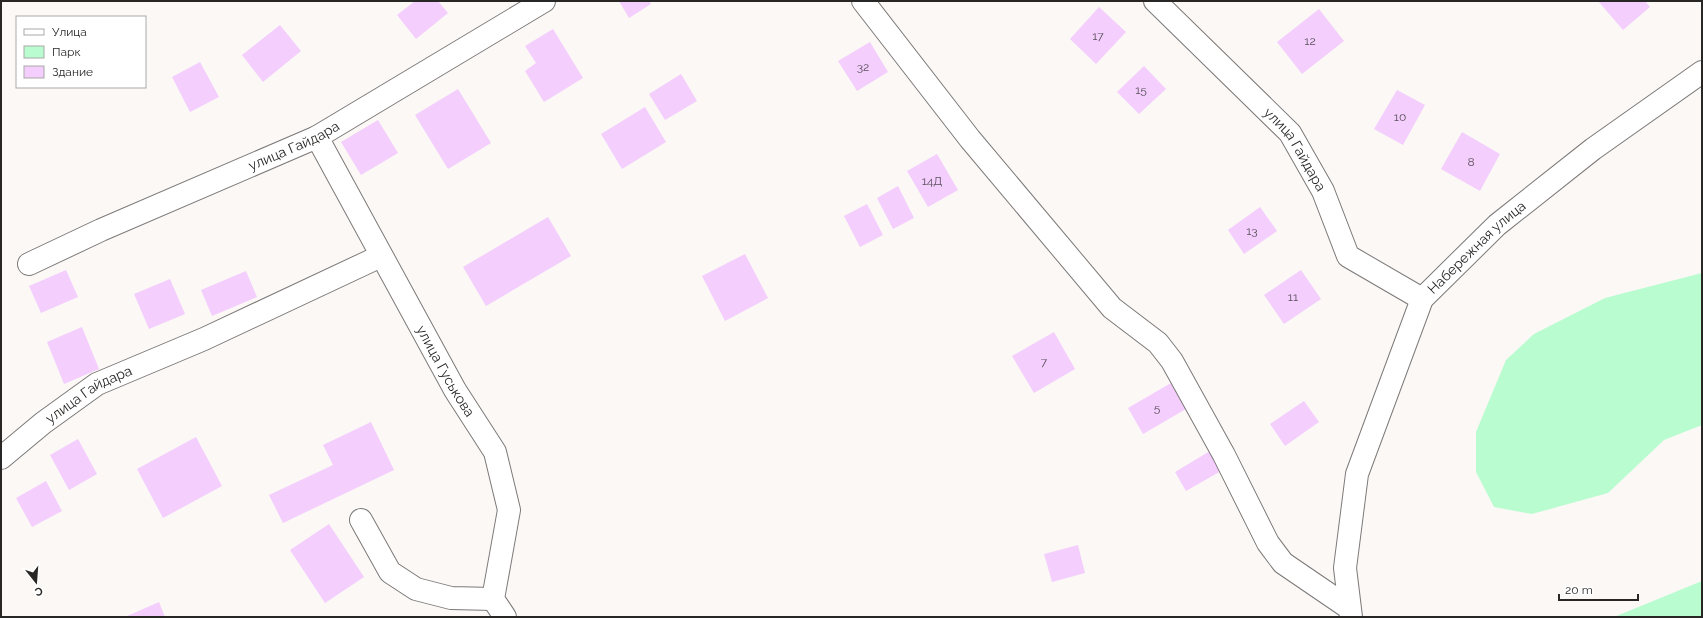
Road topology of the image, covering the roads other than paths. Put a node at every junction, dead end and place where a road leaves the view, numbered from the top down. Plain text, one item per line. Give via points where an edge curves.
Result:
1 (544, 1) edge
2 (863, 1) edge
3 (1155, 1) edge
4 (1702, 72) edge
5 (317, 137) junction
6 (381, 256) junction
7 (29, 264) dead end
8 (1422, 299) junction
9 (1, 458) edge
10 (361, 520) dead end
11 (493, 599) junction
12 (1350, 613) edge
13 (505, 617) edge

1 - 5 street, улица Гайдара
2 - 12 street via 970,139 1107,303 1158,343 1172,361 1224,455 1268,543 1283,563
3 - 8 street, улица Гайдара via 1290,133 1323,191 1348,256
4 - 8 street, Набережная улица via 1593,149 1497,225
5 - 6 street, улица Гуськова
5 - 7 street, улица Гайдара via 101,230
6 - 9 street, улица Гайдара via 204,339 97,384 43,423
6 - 11 street, улица Гуськова via 455,390 495,452 509,510
8 - 12 street, Набережная улица via 1357,474 1345,568
10 - 11 street via 390,572 416,589 451,598
11 - 13 street

